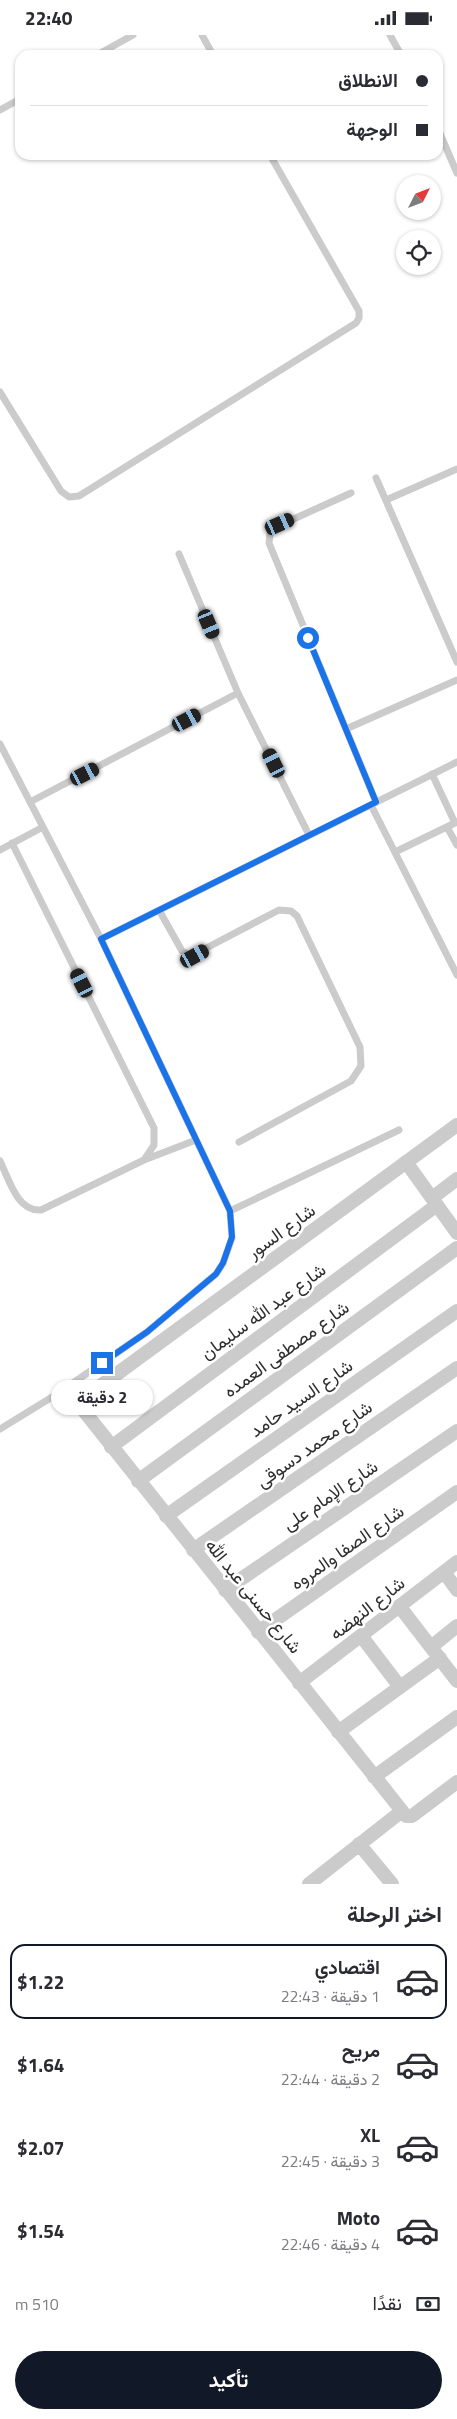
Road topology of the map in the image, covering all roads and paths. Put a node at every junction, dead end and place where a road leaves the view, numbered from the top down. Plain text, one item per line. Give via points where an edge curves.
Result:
1 (133, 35) edge
2 (202, 35) edge
3 (390, 35) edge
4 (106, 50) edge
5 (210, 50) edge
6 (398, 50) edge
7 (15, 102) edge
8 (0, 110) edge
9 (443, 141) edge
10 (273, 160) edge
11 (457, 173) edge
12 (0, 391) edge
13 (457, 469) edge
14 (376, 478) dead end
15 (351, 493) dead end
16 (386, 500) junction
17 (179, 554) dead end
18 (457, 662) edge
19 (457, 680) edge
20 (238, 693) junction
21 (346, 729) junction
22 (0, 744) edge
23 (457, 762) edge
24 (432, 774) junction
25 (30, 803) junction
26 (373, 803) junction
27 (456, 823) edge
28 (43, 827) junction
29 (447, 827) junction
30 (309, 835) junction
31 (12, 843) junction
32 (457, 845) edge
33 (0, 850) edge
34 (395, 852) junction
35 (159, 910) junction
36 (101, 939) junction
37 (457, 975) edge
38 (457, 1125) edge
39 (399, 1130) dead end
40 (196, 1140) junction
41 (239, 1142) dead end
42 (0, 1161) edge
43 (144, 1161) junction
44 (406, 1162) junction
45 (457, 1179) edge
46 (435, 1202) junction
47 (230, 1211) junction
48 (457, 1233) edge
49 (457, 1248) edge
50 (457, 1311) edge
51 (457, 1368) edge
52 (80, 1404) joint
53 (0, 1429) edge
54 (457, 1431) edge
55 (110, 1447) junction
56 (138, 1481) junction
57 (457, 1492) edge
58 (166, 1516) junction
59 (193, 1550) junction
60 (457, 1562) edge
61 (444, 1572) junction
62 (225, 1590) junction
63 (457, 1590) edge
64 (400, 1607) junction
65 (457, 1626) edge
66 (258, 1632) junction
67 (362, 1637) junction
68 (431, 1647) junction
69 (440, 1659) junction
70 (457, 1681) edge
71 (299, 1683) junction
72 (400, 1687) junction
73 (457, 1717) edge
74 (338, 1732) junction
75 (374, 1777) junction
76 (457, 1782) edge
77 (402, 1811) junction
78 (359, 1844) junction
79 (313, 1883) edge
80 (392, 1884) edge

1 - 4 lane
2 - 5 lane
3 - 6 lane
7 - 8 lane
9 - 11 lane
10 - 12 lane via 359,311 356,323 79,496 69,497 61,491
13 - 16 lane
14 - 16 lane
15 - 21 lane via 276,527 270,534 269,543
16 - 18 lane
17 - 20 lane
19 - 21 lane
20 - 25 lane
20 - 30 lane
21 - 26 lane
22 - 25 lane
23 - 24 lane
24 - 26 lane
24 - 27 lane
25 - 28 lane
26 - 30 lane
26 - 34 lane
27 - 29 lane
28 - 31 lane
28 - 36 lane
29 - 32 lane
29 - 34 lane
30 - 35 lane
31 - 33 lane
31 - 43 lane via 154,1128 154,1145
34 - 37 lane
35 - 36 lane
35 - 41 lane via 182,951 191,956 279,910 291,911 297,916 360,1047 361,1066 351,1081
36 - 40 lane
38 - 44 street, شارع السور
39 - 47 lane
40 - 43 lane
40 - 47 lane
42 - 43 lane via 21,1202 36,1210 47,1208
44 - 46 street
44 - 52 street, شارع السور
45 - 46 street, شارع عبد الله سليمان
46 - 48 street
46 - 55 street, شارع عبد الله سليمان
47 - 53 lane via 232,1237 216,1274 147,1332
49 - 56 street, شارع مصطفى العمده
50 - 58 street, شارع السيد حامد
51 - 59 street, شارع محمد دسوقى
52 - 55 street, شارع حسنى عبد الله via 81,1410
54 - 62 street, شارع الإمام على
55 - 56 street, شارع حسنى عبد الله
56 - 58 street, شارع حسنى عبد الله
57 - 66 street, شارع الصفا والمروه
58 - 59 street, شارع حسنى عبد الله
59 - 62 street, شارع حسنى عبد الله
60 - 61 street, شارع النهضه
61 - 63 street
61 - 64 street, شارع النهضه
62 - 66 street, شارع حسنى عبد الله
64 - 67 street, شارع النهضه
64 - 68 street
65 - 68 street
66 - 71 street, شارع حسنى عبد الله
67 - 71 street, شارع النهضه
67 - 72 street
68 - 69 street
69 - 70 street
69 - 72 street
71 - 74 street, شارع حسنى عبد الله
72 - 74 street
73 - 75 street
74 - 75 street, شارع حسنى عبد الله
75 - 77 street, شارع حسنى عبد الله
76 - 77 street via 412,1816 406,1816
77 - 78 street
78 - 79 street
78 - 80 street

